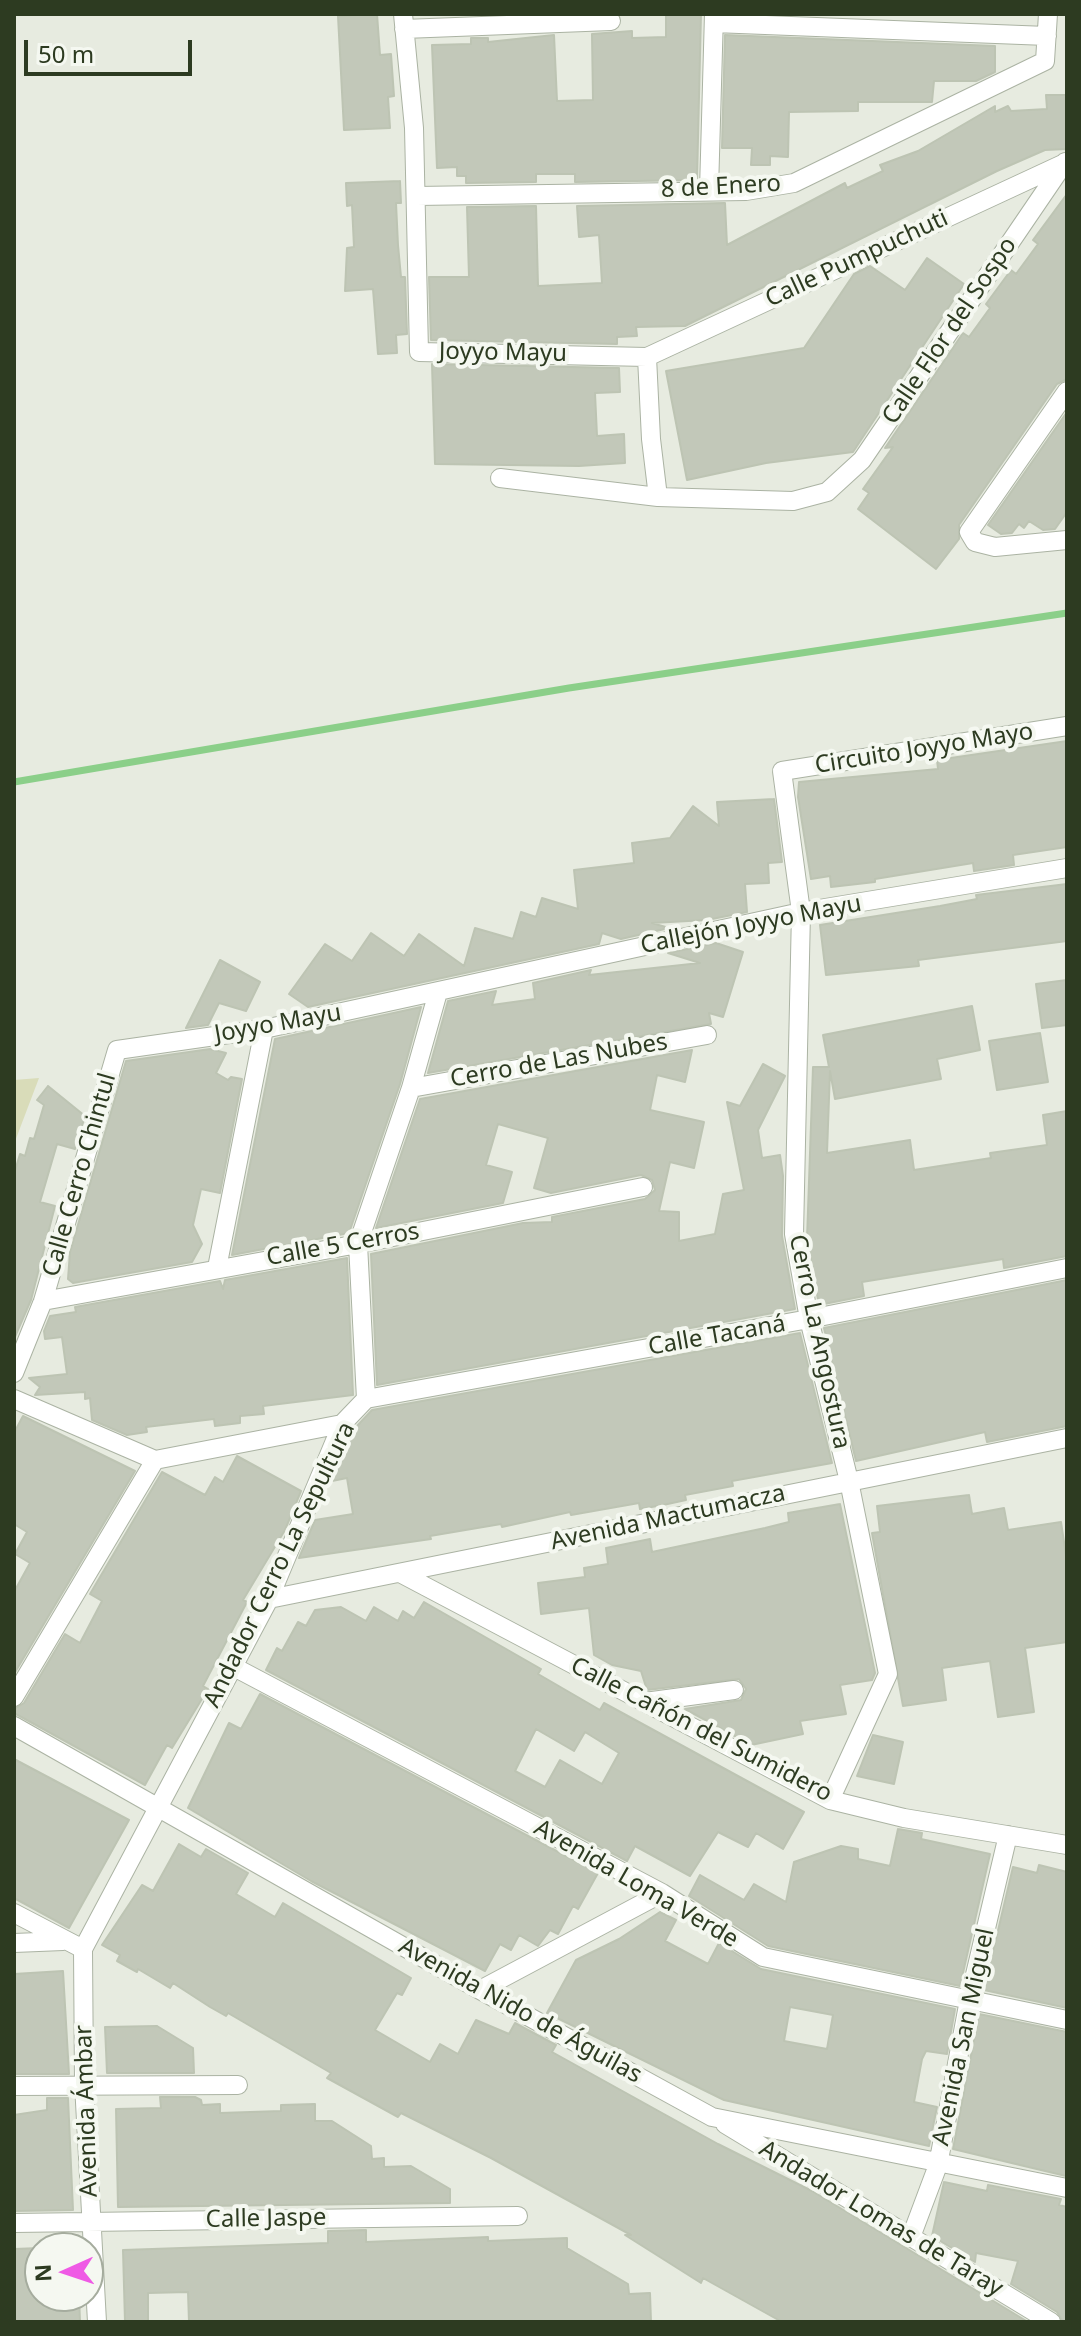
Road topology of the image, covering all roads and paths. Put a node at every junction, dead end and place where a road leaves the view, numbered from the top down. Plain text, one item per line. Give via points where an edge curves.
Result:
1 (1048, 14) edge
2 (714, 18) edge
3 (611, 21) dead end
4 (404, 22) edge
5 (1047, 36) junction
6 (1066, 162) edge
7 (709, 190) junction
8 (417, 196) junction
9 (647, 357) junction
10 (1067, 391) edge
11 (500, 478) dead end
12 (658, 497) junction
13 (1067, 540) edge
14 (1067, 726) edge
15 (782, 771) joint
16 (1067, 868) edge
17 (801, 912) junction
18 (438, 992) junction
19 (264, 1029) junction
20 (707, 1035) dead end
21 (117, 1050) joint
22 (411, 1088) junction
23 (643, 1187) dead end
24 (358, 1244) junction
25 (217, 1268) junction
26 (1067, 1268) edge
27 (43, 1301) junction
28 (809, 1319) junction
29 (14, 1373) edge
30 (14, 1399) edge
31 (366, 1399) junction
32 (342, 1424) junction
33 (1067, 1438) edge
34 (155, 1460) junction
35 (849, 1481) junction
36 (400, 1573) junction
37 (269, 1599) junction
38 (234, 1667) junction
39 (734, 1690) dead end
40 (14, 1697) edge
41 (645, 1702) junction
42 (14, 1726) edge
43 (830, 1800) junction
44 (157, 1808) junction
45 (1008, 1835) junction
46 (1067, 1845) edge
47 (662, 1893) junction
48 (14, 1913) edge
49 (14, 1943) edge
50 (75, 1944) junction
51 (480, 1990) junction
52 (969, 2000) junction
53 (1067, 2020) edge
54 (84, 2084) junction
55 (238, 2085) dead end
56 (14, 2086) edge
57 (712, 2117) junction
58 (938, 2165) junction
59 (1067, 2188) edge
60 (518, 2216) dead end
61 (91, 2221) junction
62 (14, 2223) edge
63 (911, 2237) junction
64 (97, 2322) edge
65 (1051, 2322) edge

1 - 5 street
2 - 5 street
2 - 7 street
3 - 4 street
4 - 8 street
5 - 7 street, 8 de Enero via 1045,61 794,183 746,191
6 - 9 street, Calle Pumpuchuti
6 - 12 street, Calle Flor del Sospo via 862,460 827,492 793,501
7 - 8 street, 8 de Enero
8 - 9 street, Joyyo Mayu via 419,352
9 - 12 street
10 - 13 street via 969,532 975,542 995,547
11 - 12 street
14 - 15 street, Circuito Joyyo Mayo
15 - 17 street, Cerro La Angostura
16 - 17 street, Callejón Joyyo Mayu
17 - 18 street, Callejón Joyyo Mayu
17 - 28 street, Cerro La Angostura via 794,1234
18 - 19 street, Joyyo Mayu
18 - 22 street, Andador Cerro La Sepultura
19 - 21 street, Joyyo Mayu
19 - 25 street
20 - 22 street, Cerro de Las Nubes
21 - 27 street, Calle Cerro Chintul
22 - 24 street, Andador Cerro La Sepultura
23 - 24 street, Calle 5 Cerros
24 - 25 street, Calle 5 Cerros
24 - 31 street, Andador Cerro La Sepultura
25 - 27 street, Calle 5 Cerros
26 - 28 street, Calle Tacaná
27 - 29 street, Calle Cerro Chintul
28 - 31 street, Calle Tacaná
28 - 35 street, Cerro La Angostura
30 - 34 street
31 - 32 street, Andador Cerro La Sepultura
32 - 34 street
32 - 37 street, Andador Cerro La Sepultura
33 - 35 street, Avenida Mactumacza
34 - 40 street
35 - 36 street, Avenida Mactumacza
35 - 43 street, Cerro La Angostura via 888,1674
36 - 37 street, Avenida Mactumacza
36 - 41 street, Calle Cañón del Sumidero
37 - 38 street, Andador Cerro La Sepultura
38 - 44 street, Andador Cerro La Sepultura
38 - 47 street, Avenida Loma Verde
39 - 41 street
41 - 43 street, Calle Cañón del Sumidero
42 - 44 street, Avenida Nido de Águilas
43 - 45 street, Calle Cañón del Sumidero
44 - 50 street, Andador Cerro La Sepultura
44 - 51 street, Avenida Nido de Águilas
45 - 46 street, Calle Cañón del Sumidero
45 - 52 street, Avenida San Miguel
47 - 51 street
47 - 52 street, Avenida Loma Verde via 763,1957
48 - 50 street
49 - 50 street
50 - 54 street, Avenida Ámbar
51 - 57 street, Avenida Nido de Águilas
52 - 53 street, Avenida Loma Verde
52 - 58 street, Avenida San Miguel
54 - 55 street
54 - 56 street
54 - 61 street, Avenida Ámbar
57 - 58 street, Avenida Nido de Águilas
57 - 63 street, Andador Lomas de Taray
58 - 59 street, Avenida Nido de Águilas
58 - 63 street, Avenida San Miguel
60 - 61 street, Calle Jaspe
61 - 62 street, Calle Jaspe
61 - 64 street, Avenida Ámbar
63 - 65 street, Andador Lomas de Taray

